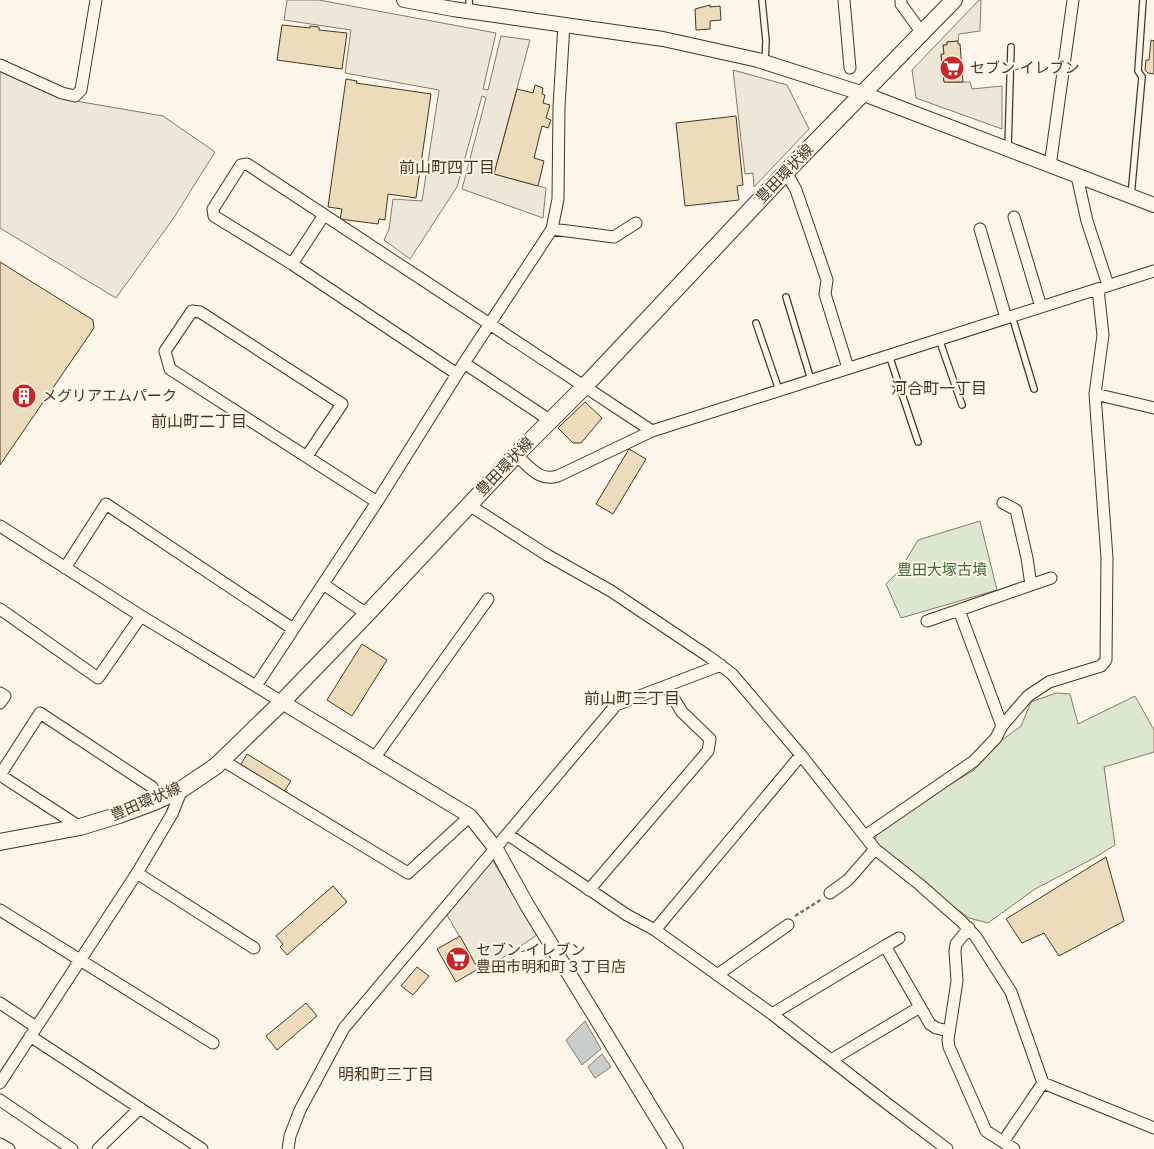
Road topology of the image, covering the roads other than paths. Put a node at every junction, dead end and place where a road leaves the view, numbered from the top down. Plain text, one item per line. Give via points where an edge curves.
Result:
1 (96, 0) edge
2 (404, 0) edge
3 (762, 0) edge
4 (844, 0) edge
5 (901, 0) edge
6 (954, 0) edge
7 (1073, 0) edge
8 (1143, 0) edge
9 (470, 6) edge
10 (564, 24) junction
11 (922, 33) junction
12 (1011, 47) dead end
13 (765, 63) junction
14 (0, 65) edge
15 (850, 68) dead end
16 (864, 94) junction
17 (1008, 150) junction
18 (1050, 166) junction
19 (786, 172) junction
20 (1077, 176) junction
21 (1131, 196) junction
22 (1154, 205) edge
23 (324, 215) junction
24 (1014, 217) dead end
25 (636, 223) dead end
26 (552, 229) junction
27 (980, 229) dead end
28 (292, 264) junction
29 (1154, 271) edge
30 (1103, 287) junction
31 (786, 297) dead end
32 (1041, 307) junction
33 (1009, 317) junction
34 (756, 323) dead end
35 (489, 325) junction
36 (939, 339) junction
37 (889, 355) junction
38 (464, 363) junction
39 (848, 368) junction
40 (457, 374) junction
41 (811, 380) junction
42 (584, 387) junction
43 (1034, 388) dead end
44 (779, 390) junction
45 (1095, 394) junction
46 (962, 405) dead end
47 (1154, 408) edge
48 (550, 421) junction
49 (652, 431) junction
50 (918, 442) dead end
51 (516, 455) junction
52 (307, 456) junction
53 (377, 502) junction
54 (1003, 503) dead end
55 (469, 505) junction
56 (0, 526) edge
57 (64, 568) junction
58 (1051, 578) dead end
59 (323, 584) junction
60 (1031, 585) junction
61 (488, 599) dead end
62 (0, 610) edge
63 (959, 610) junction
64 (367, 614) junction
65 (142, 616) junction
66 (927, 621) dead end
67 (293, 629) junction
68 (721, 665) junction
69 (256, 686) junction
70 (666, 686) junction
71 (0, 693) edge
72 (282, 702) junction
73 (0, 703) edge
74 (1002, 726) junction
75 (801, 755) junction
76 (375, 757) junction
77 (222, 760) junction
78 (182, 789) junction
79 (160, 800) junction
80 (470, 816) junction
81 (80, 827) junction
82 (508, 834) junction
83 (865, 836) junction
84 (0, 842) edge
85 (496, 849) junction
86 (875, 849) junction
87 (137, 873) junction
88 (589, 890) junction
89 (830, 893) road end
90 (0, 910) edge
91 (788, 925) road end
92 (968, 928) junction
93 (655, 930) junction
94 (898, 938) dead end
95 (885, 946) junction
96 (254, 948) dead end
97 (80, 959) junction
98 (716, 974) junction
99 (0, 1003) edge
100 (920, 1007) junction
101 (772, 1014) junction
102 (33, 1031) junction
103 (949, 1031) junction
104 (213, 1043) dead end
105 (831, 1060) junction
106 (0, 1082) edge
107 (1043, 1083) junction
108 (0, 1100) edge
109 (140, 1108) junction
110 (1154, 1128) edge
111 (1003, 1142) junction
112 (0, 1144) edge
113 (8, 1149) edge
114 (72, 1149) edge
115 (98, 1149) edge
116 (202, 1149) edge
117 (288, 1149) edge
118 (676, 1149) edge
119 (947, 1149) edge
120 (1014, 1149) edge

1 - 14 street via 81,90 75,96
2 - 9 street
3 - 13 lane
4 - 15 street
5 - 11 street
6 - 11 main road, 豊田環状線
7 - 18 street
8 - 21 lane via 1138,71 1142,77
9 - 10 street
10 - 13 street via 663,39
10 - 26 street via 558,199
11 - 16 main road, 豊田環状線
12 - 17 lane
13 - 16 street
16 - 17 street
16 - 19 main road, 豊田環状線
17 - 18 street
18 - 20 street
19 - 39 street via 796,190 828,280 825,294
19 - 42 main road, 豊田環状線
20 - 21 street
20 - 30 street
21 - 22 street
23 - 28 street
23 - 28 street via 247,164 241,165 213,209 214,216
23 - 35 street
24 - 32 street
25 - 26 street via 614,237
26 - 35 street
27 - 33 street
28 - 40 street
29 - 30 street
30 - 32 street
30 - 45 street via 1103,335
31 - 41 lane
32 - 33 street
33 - 36 street
33 - 43 lane
34 - 44 lane
35 - 38 street
35 - 42 street
36 - 37 street
36 - 46 lane
37 - 39 street
37 - 50 lane
38 - 40 street
38 - 48 street
39 - 41 street
40 - 53 street
41 - 44 street
42 - 48 main road, 豊田環状線
42 - 49 street
44 - 49 street
45 - 47 street
45 - 74 street via 1108,558 1106,660 1101,666 1050,682 1028,696
48 - 51 main road, 豊田環状線
49 - 51 street via 548,479 539,476
51 - 55 main road, 豊田環状線
52 - 52 street via 170,369 165,351 192,311 200,312 342,404
52 - 53 street
53 - 59 street
54 - 60 street via 1016,510
55 - 64 main road, 豊田環状線
55 - 68 street via 610,591
56 - 57 street
57 - 65 street
57 - 67 street via 106,504
58 - 60 street
59 - 64 street
59 - 67 street
60 - 63 street
61 - 76 street
62 - 65 street via 98,678
63 - 66 street
63 - 74 street
64 - 72 main road, 豊田環状線
65 - 69 street
67 - 69 street
68 - 70 street
68 - 75 street
69 - 72 street
70 - 82 street via 616,705
70 - 88 street via 682,712 710,740 708,751
71 - 73 street via 4,696
72 - 76 street
72 - 77 main road, 豊田環状線
74 - 83 street via 996,738 974,761
75 - 83 street
75 - 93 street
76 - 80 street
77 - 78 main road, 豊田環状線
77 - 80 street via 408,873
78 - 79 main road, 豊田環状線
78 - 87 street via 172,814
79 - 81 main road, 豊田環状線
79 - 81 street via 152,787 40,713 0,775
80 - 85 street
81 - 84 main road, 豊田環状線
82 - 85 street
82 - 88 street
83 - 86 street
85 - 117 street via 344,1028 300,1110
85 - 118 street via 526,905
86 - 89 street via 848,880
86 - 92 street
87 - 96 street
87 - 97 street
88 - 93 street
90 - 97 street
91 - 98 street
92 - 103 street via 956,944 957,981
92 - 107 street via 1011,992
93 - 98 street
94 - 95 street
95 - 100 street
95 - 101 street
97 - 102 street
97 - 104 street
98 - 101 street
99 - 102 street
100 - 103 street via 930,1024
100 - 105 street
101 - 105 street
102 - 106 street
102 - 109 street
103 - 111 street via 949,1047 986,1131
105 - 119 street
107 - 110 street
107 - 111 street
108 - 114 street
109 - 115 street
109 - 116 street
111 - 120 street
112 - 113 street

